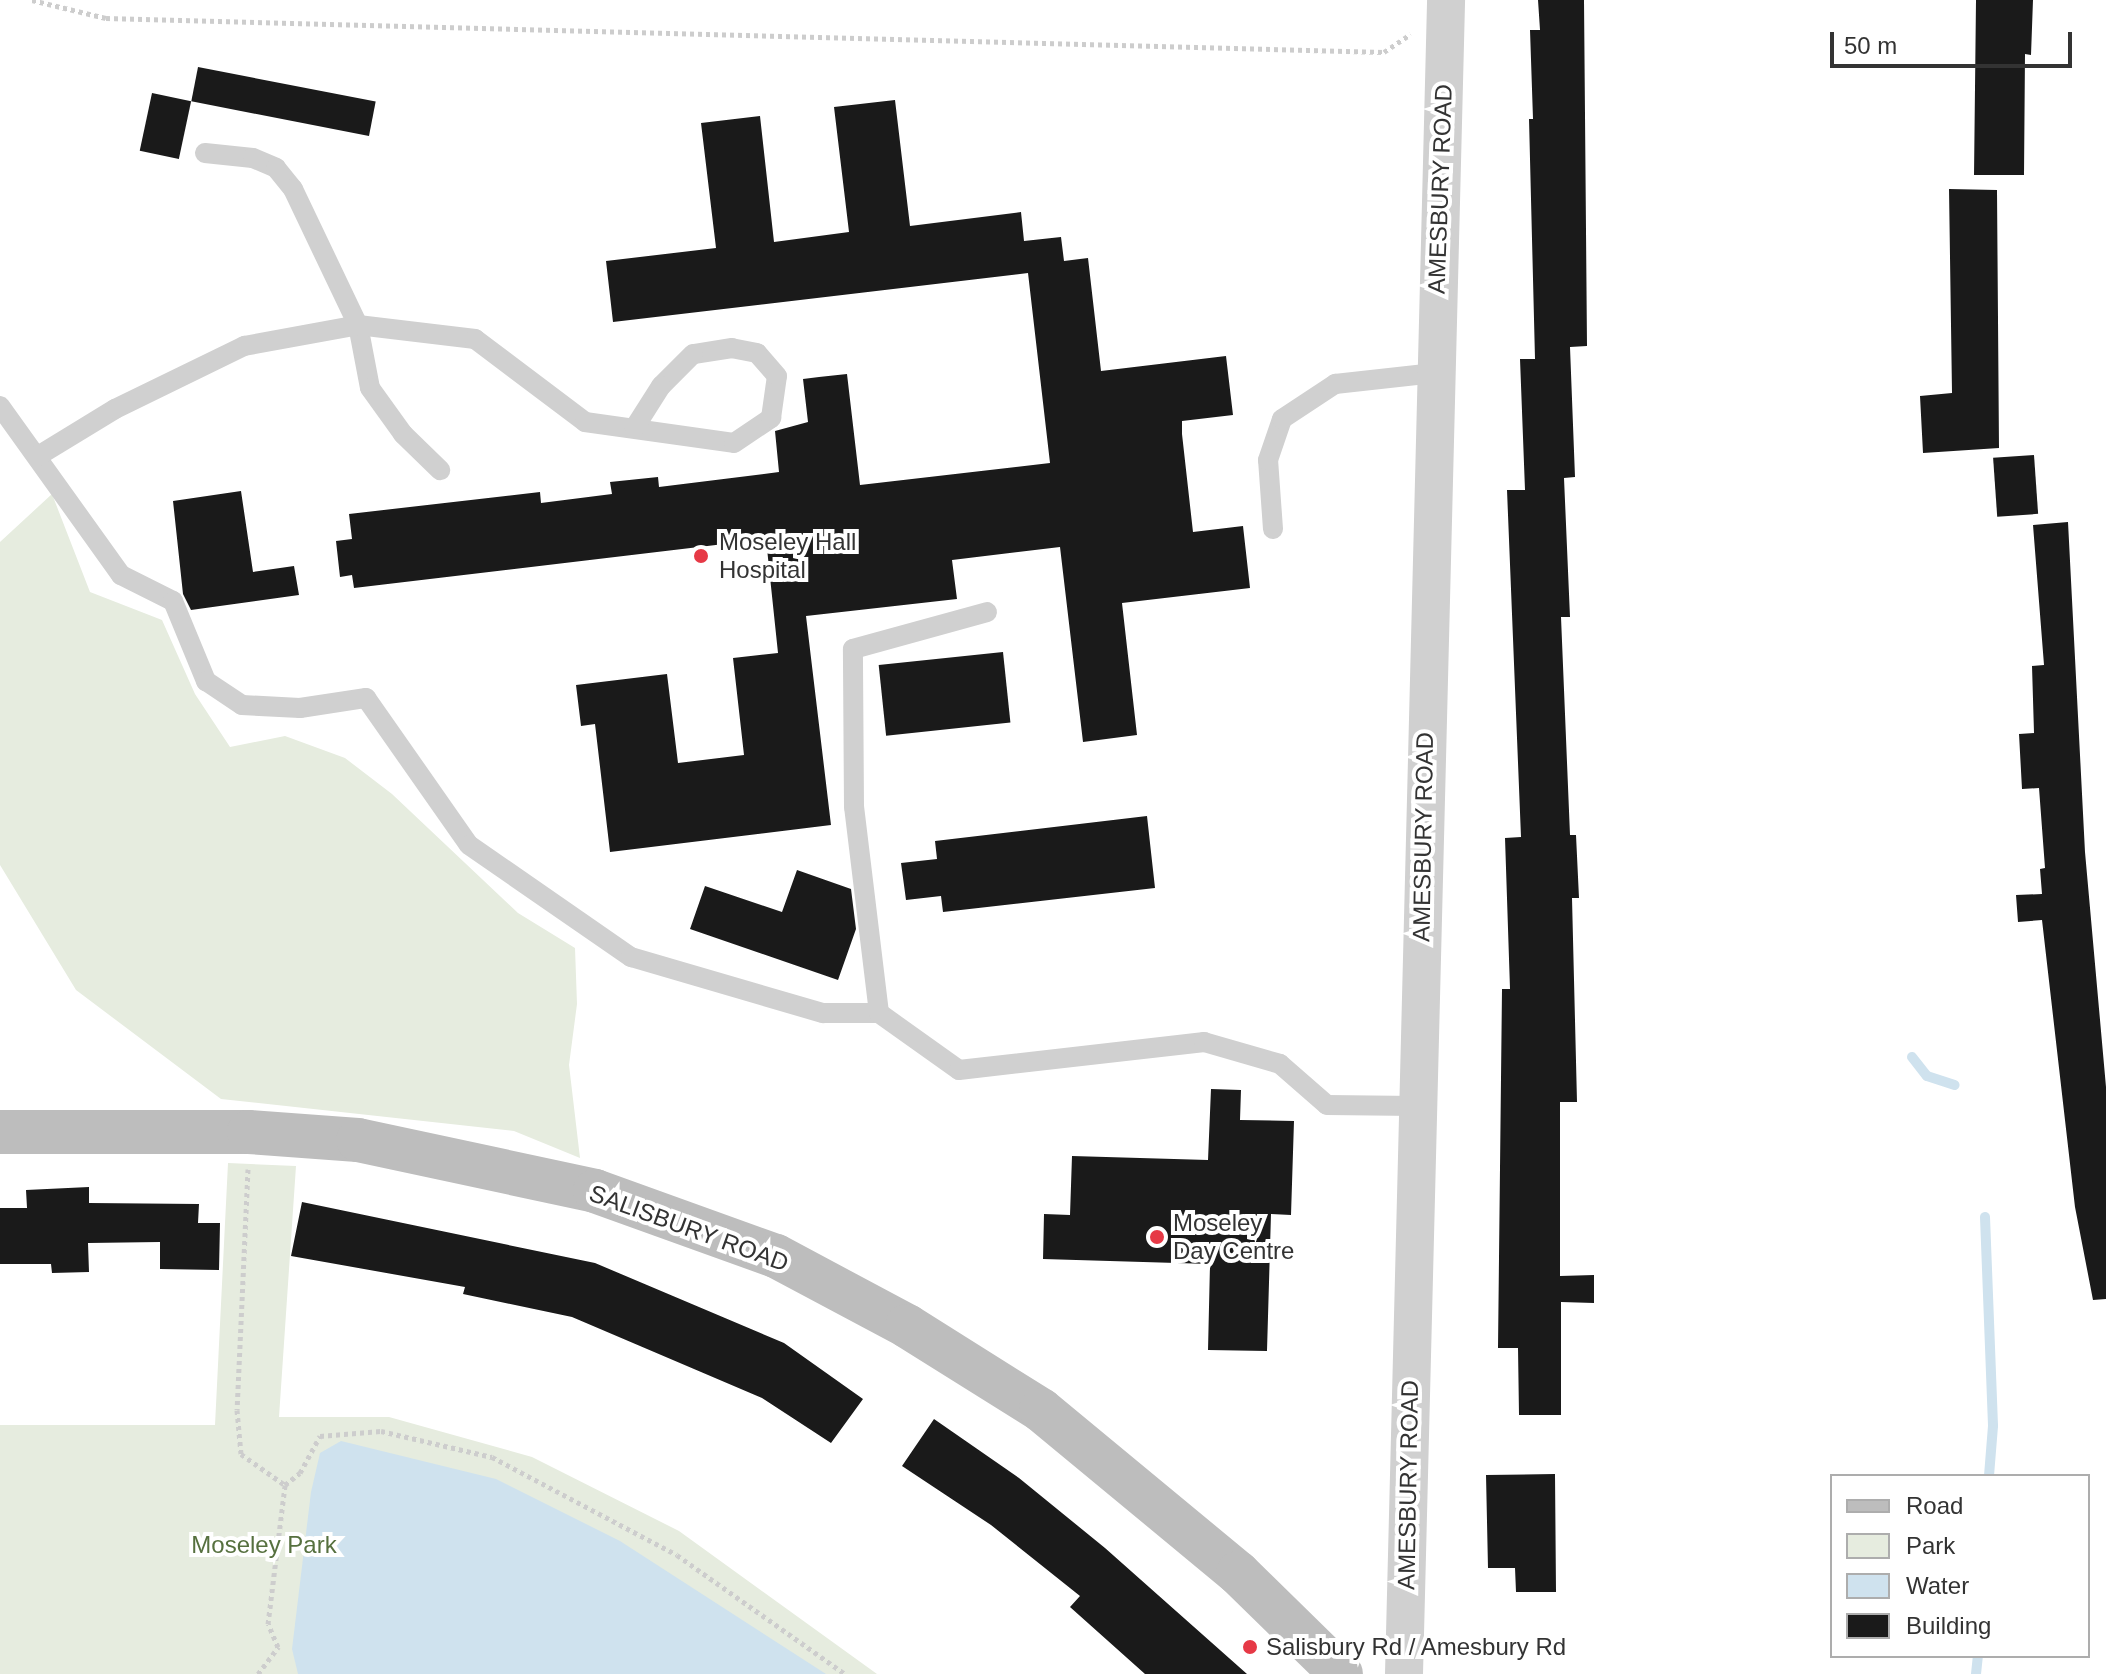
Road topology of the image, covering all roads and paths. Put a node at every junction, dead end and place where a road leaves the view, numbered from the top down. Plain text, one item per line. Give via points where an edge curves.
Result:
1 (32, 0) edge
2 (1445, 17) edge
3 (205, 153) dead end
4 (358, 325) junction
5 (1434, 373) junction
6 (0, 406) edge
7 (635, 427) junction
8 (38, 456) junction
9 (440, 470) dead end
10 (1273, 529) dead end
11 (987, 612) dead end
12 (879, 1013) junction
13 (1416, 1106) junction
14 (0, 1132) edge
15 (249, 1132) junction
16 (285, 1485) junction
17 (258, 1674) edge
18 (845, 1674) edge
19 (1341, 1674) edge
20 (1404, 1674) edge

1 - 2 path via 106,18 1384,52
2 - 5 street, AMESBURY ROAD
3 - 4 lane via 253,158 276,168 293,189
4 - 7 lane via 475,339 585,422
4 - 8 lane via 244,346 115,409
4 - 9 lane via 370,388 403,434
5 - 10 lane via 1335,384 1282,419 1268,460
5 - 13 street, AMESBURY ROAD
6 - 8 lane
7 - 7 lane via 734,443 771,418 777,376 757,353 732,348 693,354 661,386
8 - 12 lane via 121,575 173,601 206,681 242,705 300,708 366,698 469,845 631,957 823,1013
11 - 12 lane via 853,649 854,807
12 - 13 lane via 959,1070 1204,1042 1280,1064 1327,1105
13 - 20 street, AMESBURY ROAD
14 - 15 main road, SALISBURY ROAD
15 - 16 path via 238,1425 241,1454
15 - 19 main road, SALISBURY ROAD via 358,1140 481,1164 595,1191 776,1256 907,1326 1041,1410 1238,1573
16 - 17 path via 268,1624 278,1647
16 - 18 path via 300,1473 320,1436 381,1431 492,1457 677,1555

